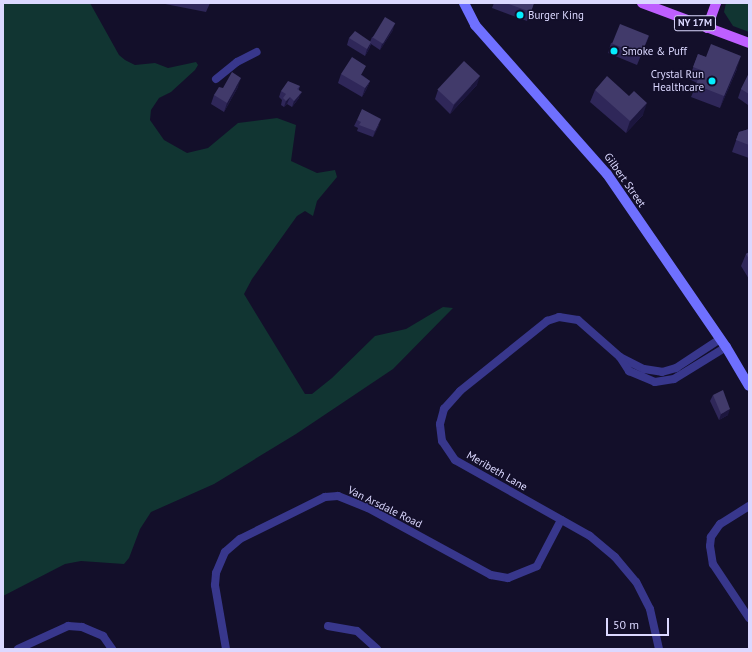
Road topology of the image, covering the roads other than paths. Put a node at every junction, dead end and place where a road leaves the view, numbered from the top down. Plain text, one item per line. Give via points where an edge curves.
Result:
1 (464, 3) edge
2 (642, 3) edge
3 (716, 3) edge
4 (708, 28) junction
5 (749, 43) edge
6 (257, 52) dead end
7 (216, 79) dead end
8 (723, 343) junction
9 (749, 386) edge
10 (749, 506) edge
11 (562, 520) junction
12 (749, 618) edge
13 (328, 626) dead end
14 (18, 649) edge
15 (112, 649) edge
16 (226, 649) edge
17 (377, 649) edge
18 (659, 649) edge

1 - 8 street, Gilbert Street via 475,25 607,174
2 - 4 main road, NY 17M
3 - 4 main road
4 - 5 main road, NY 17M
6 - 7 street via 237,62
8 - 9 street, Gilbert Street
8 - 11 street, Meribeth Lane via 685,373 664,382 655,382 629,371 620,357 578,320 559,317 547,321 472,381 444,410 440,424 442,441 455,460
10 - 12 street via 720,524 711,537 710,546 713,564
11 - 16 street, Van Arsdale Road via 537,566 508,578 491,575 368,508 338,496 325,497 240,539 225,552 216,573 215,585
11 - 18 street, Meribeth Lane via 590,536 615,557 636,582 650,609
13 - 17 street via 357,631
14 - 15 street via 68,626 82,627 103,636

